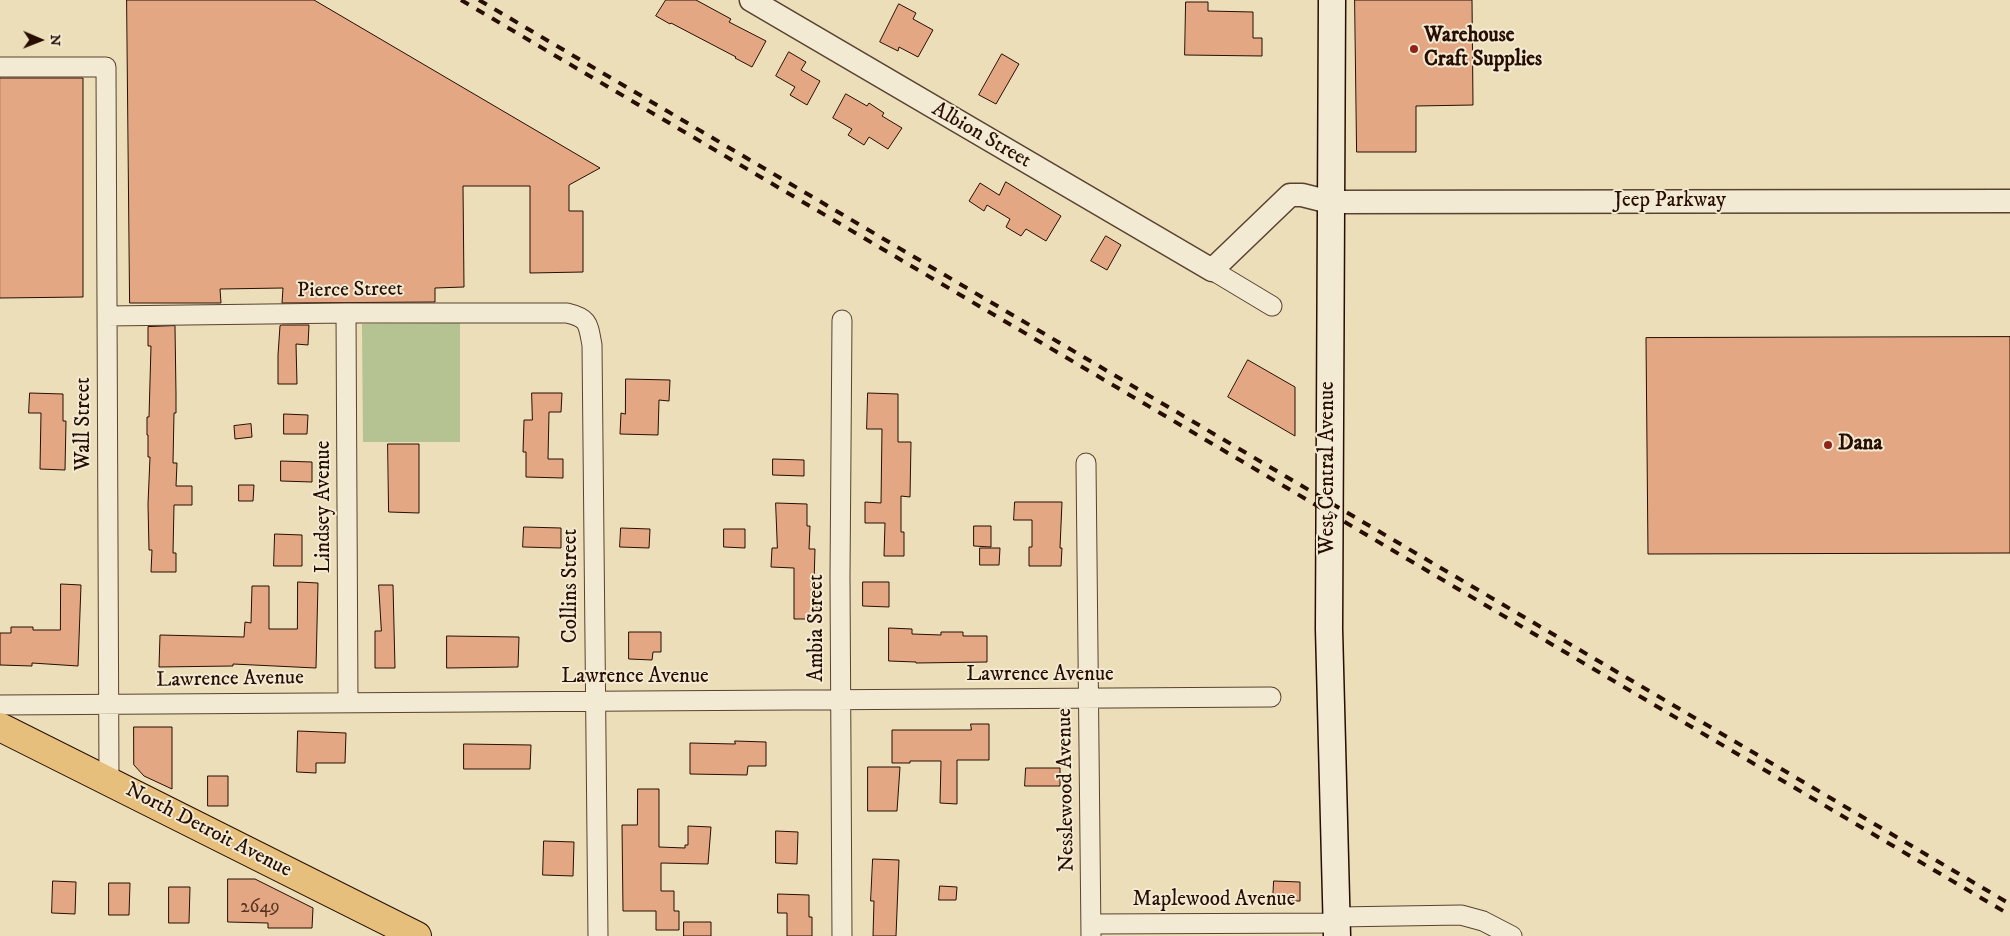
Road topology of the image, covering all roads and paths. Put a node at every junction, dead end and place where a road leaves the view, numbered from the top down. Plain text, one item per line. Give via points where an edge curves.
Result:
1 (751, 0) edge
2 (1332, 0) edge
3 (0, 67) edge
4 (2010, 201) edge
5 (1330, 202) junction
6 (1212, 270) junction
7 (1272, 306) dead end
8 (346, 313) junction
9 (107, 316) junction
10 (842, 320) dead end
11 (588, 327) joint
12 (1086, 463) dead end
13 (1271, 696) dead end
14 (1088, 698) junction
15 (840, 699) junction
16 (595, 701) junction
17 (348, 702) junction
18 (108, 704) junction
19 (0, 705) edge
20 (0, 727) edge
21 (109, 781) junction
22 (1337, 925) edge
23 (1091, 930) edge
24 (417, 936) edge
25 (598, 936) edge
26 (842, 936) edge
27 (1512, 936) edge

1 - 6 street, Albion Street
2 - 5 main road, West Central Avenue
3 - 9 street, Wall Street via 106,67
4 - 5 street, Jeep Parkway
5 - 6 street via 1302,195 1290,196
5 - 22 main road, West Central Avenue via 1329,629
6 - 7 street, Albion Street
8 - 9 street, Pierce Street
8 - 11 street, Pierce Street via 567,313 580,316
8 - 17 street, Lindsey Avenue
9 - 18 street, Wall Street
10 - 15 street, Ambia Street
11 - 16 street, Collins Street via 592,345
12 - 14 street, Nesslewood Avenue
13 - 14 street, Lawrence Avenue
14 - 15 street, Lawrence Avenue
14 - 23 street, Nesslewood Avenue
15 - 16 street, Lawrence Avenue
15 - 26 street, Ambia Street
16 - 17 street, Lawrence Avenue
16 - 25 street, Collins Street
17 - 18 street, Lawrence Avenue
18 - 19 street, Lawrence Avenue
18 - 21 street, Wall Street
20 - 21 main road, North Detroit Avenue
21 - 24 main road, North Detroit Avenue
22 - 23 street, Maplewood Avenue
22 - 27 street, Maplewood Avenue via 1461,915 1483,921

